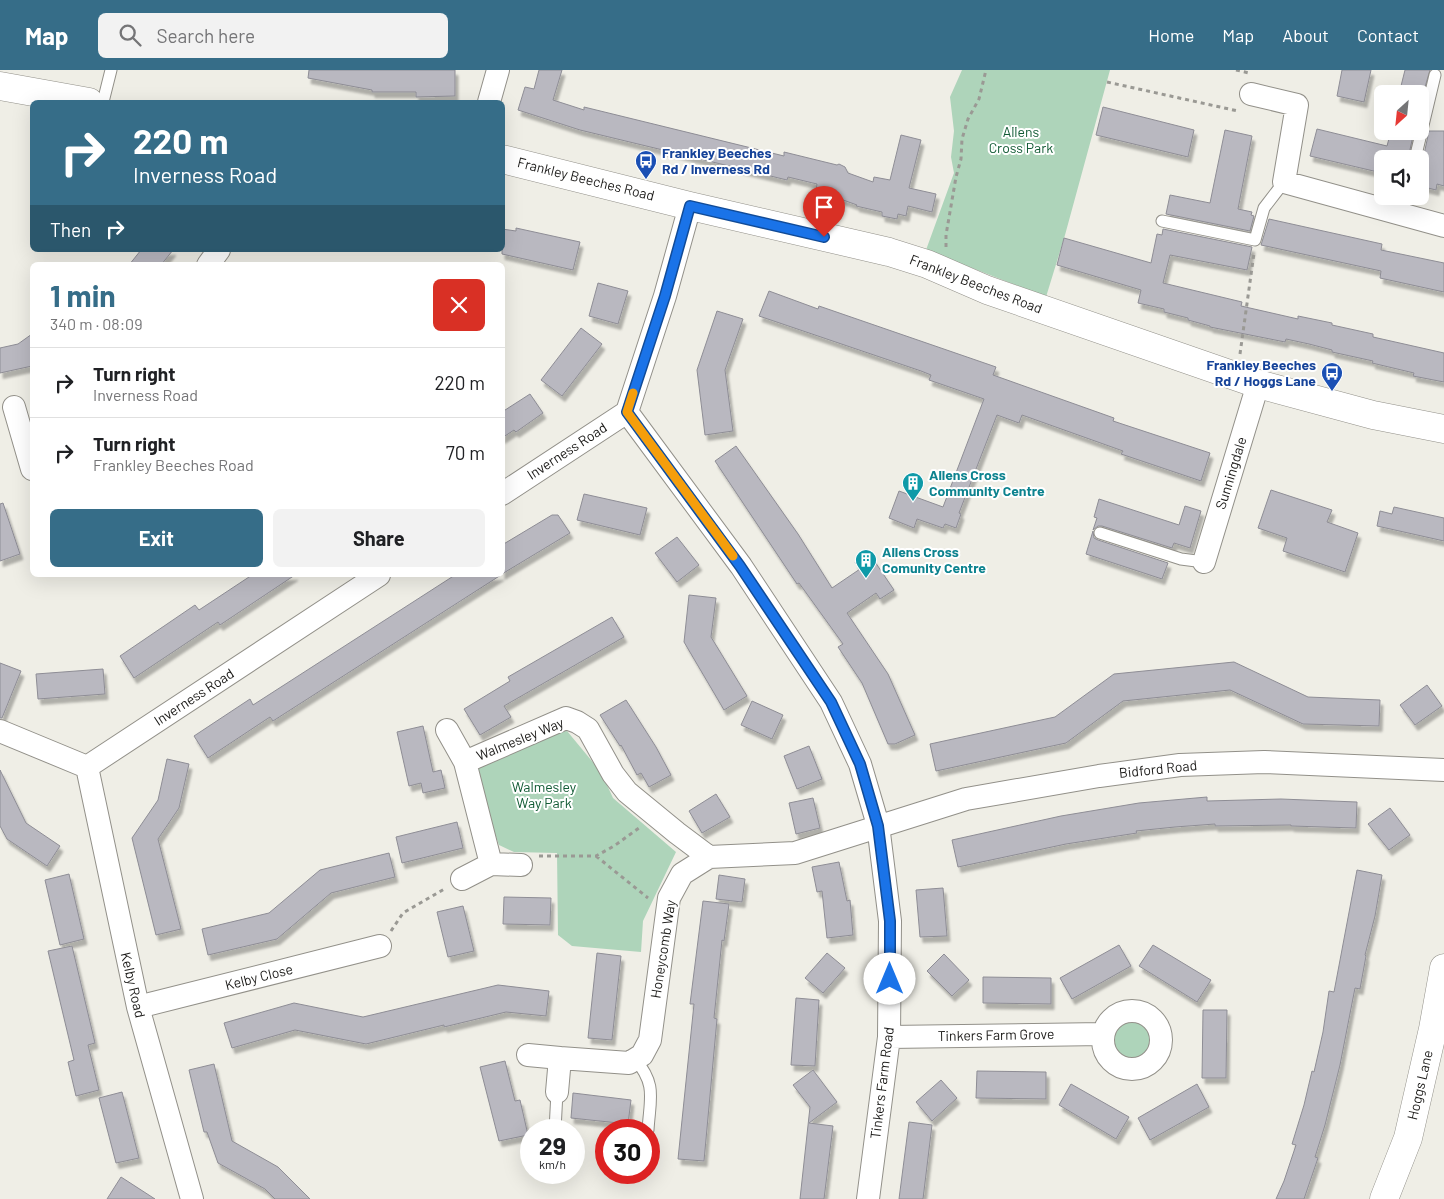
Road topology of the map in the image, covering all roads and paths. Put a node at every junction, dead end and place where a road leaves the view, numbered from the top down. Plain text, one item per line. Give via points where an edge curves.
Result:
1 (111, 70) edge
2 (498, 70) edge
3 (986, 70) edge
4 (1236, 70) edge
5 (1435, 75) dead end
6 (1107, 82) dead end
7 (0, 86) edge
8 (1247, 94) junction
9 (78, 100) edge
10 (104, 100) edge
11 (490, 100) edge
12 (1417, 150) edge
13 (505, 160) edge
14 (1284, 182) junction
15 (1374, 199) edge
16 (1404, 205) edge
17 (690, 206) junction
18 (1162, 221) dead end
19 (1444, 226) edge
20 (1254, 240) junction
21 (939, 269) junction
22 (1247, 381) junction
23 (15, 406) edge
24 (627, 412) junction
25 (1444, 429) edge
26 (30, 462) edge
27 (505, 492) edge
28 (1100, 533) dead end
29 (1204, 562) joint
30 (376, 577) edge
31 (447, 730) dead end
32 (0, 731) edge
33 (465, 762) junction
34 (87, 767) junction
35 (1444, 770) edge
36 (656, 815) junction
37 (878, 826) junction
38 (596, 856) junction
39 (709, 857) junction
40 (491, 864) junction
41 (521, 865) joint
42 (462, 879) joint
43 (666, 913) junction
44 (380, 946) joint
45 (1444, 968) edge
46 (138, 1007) junction
47 (1103, 1034) dead end
48 (889, 1037) junction
49 (528, 1054) dead end
50 (560, 1058) junction
51 (635, 1059) junction
52 (557, 1092) joint
53 (556, 1119) edge
54 (649, 1119) edge
55 (192, 1199) edge
56 (868, 1199) edge
57 (1384, 1199) edge

1 - 10 lane
2 - 11 street
3 - 21 path via 979,99 968,119 962,140 946,247
4 - 8 path via 1249,73
5 - 12 lane
6 - 8 path via 1240,111
7 - 9 street
8 - 14 street via 1297,105
13 - 17 street, Frankley Beeches Road
14 - 15 street
14 - 20 lane via 1264,208
16 - 19 street
17 - 21 street, Frankley Beeches Road via 889,252
17 - 24 street
18 - 20 lane
20 - 22 path
21 - 22 street, Frankley Beeches Road via 987,290
22 - 25 street, Frankley Beeches Road via 1374,415
22 - 29 street, Sunningdale
23 - 26 street
24 - 27 street, Inverness Road
24 - 37 street, Tinkers Farm Road via 740,566 831,702 860,764
28 - 29 lane via 1181,559
30 - 34 street, Inverness Road
31 - 33 street
32 - 34 street
33 - 36 street, Walmesley Way via 566,718 588,729 626,792
33 - 40 street, Walmesley Way
34 - 46 street, Kelby Road
35 - 37 street, Bidford Road via 1264,762 1180,765 966,799
36 - 38 path
36 - 39 street, Walmesley Way
37 - 39 street, Honeycomb Way via 795,853
37 - 48 street, Tinkers Farm Road via 890,921
38 - 41 path via 522,856
38 - 43 path
39 - 43 street, Honeycomb Way via 682,874 668,898
40 - 41 street
40 - 42 street
42 - 44 path via 403,913
43 - 51 street, Honeycomb Way via 650,1040 642,1055
44 - 46 street, Kelby Close
45 - 57 street, Hoggs Lane via 1408,1138
46 - 55 street, Kelby Road
47 - 48 street, Tinkers Farm Grove
48 - 56 street, Tinkers Farm Road
49 - 50 street
50 - 51 street via 629,1062
50 - 52 street
51 - 54 lane via 651,1084
52 - 53 lane

